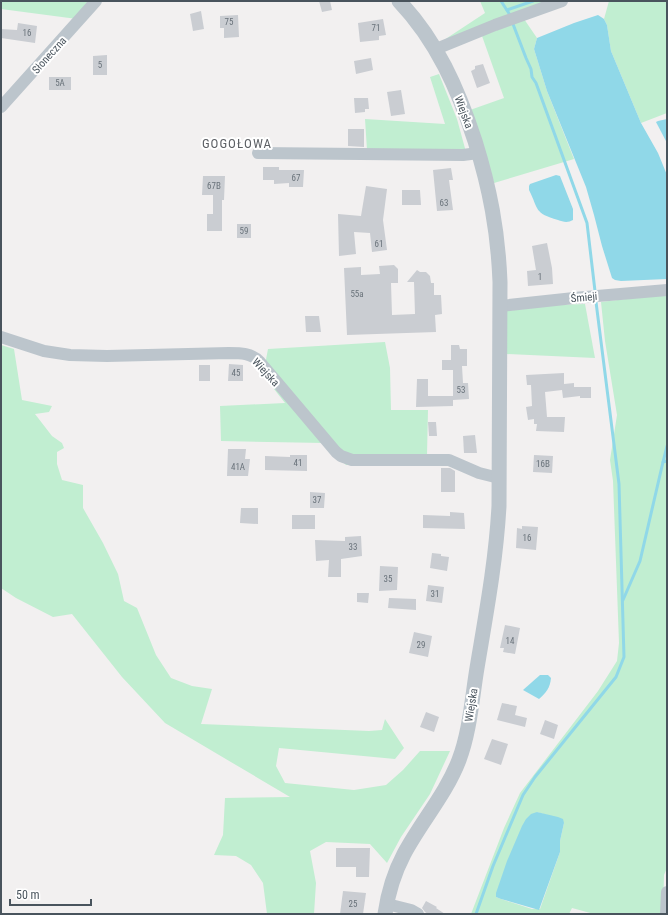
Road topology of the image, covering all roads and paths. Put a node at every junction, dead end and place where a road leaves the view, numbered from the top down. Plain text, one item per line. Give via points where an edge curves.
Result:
1 (96, 1) edge
2 (399, 1) edge
3 (562, 1) edge
4 (436, 49) junction
5 (1, 107) edge
6 (258, 153) dead end
7 (478, 153) junction
8 (667, 290) edge
9 (500, 306) junction
10 (1, 337) edge
11 (499, 478) junction
12 (667, 892) edge
13 (386, 909) edge
14 (418, 914) edge
15 (666, 914) edge

1 - 5 street, Słoneczna
2 - 4 street, Wiejska
3 - 4 street
4 - 7 street, Wiejska via 458,94
6 - 7 street
7 - 9 street, Wiejska via 490,194 497,232
8 - 9 street, Śmieji
9 - 11 street, Wiejska
10 - 11 street, Wiejska via 44,351 64,354 248,354 260,362 341,456 352,460 449,460 479,473
11 - 13 street, Wiejska via 494,562 464,745 449,782 400,863
12 - 15 street
13 - 14 street via 411,910

